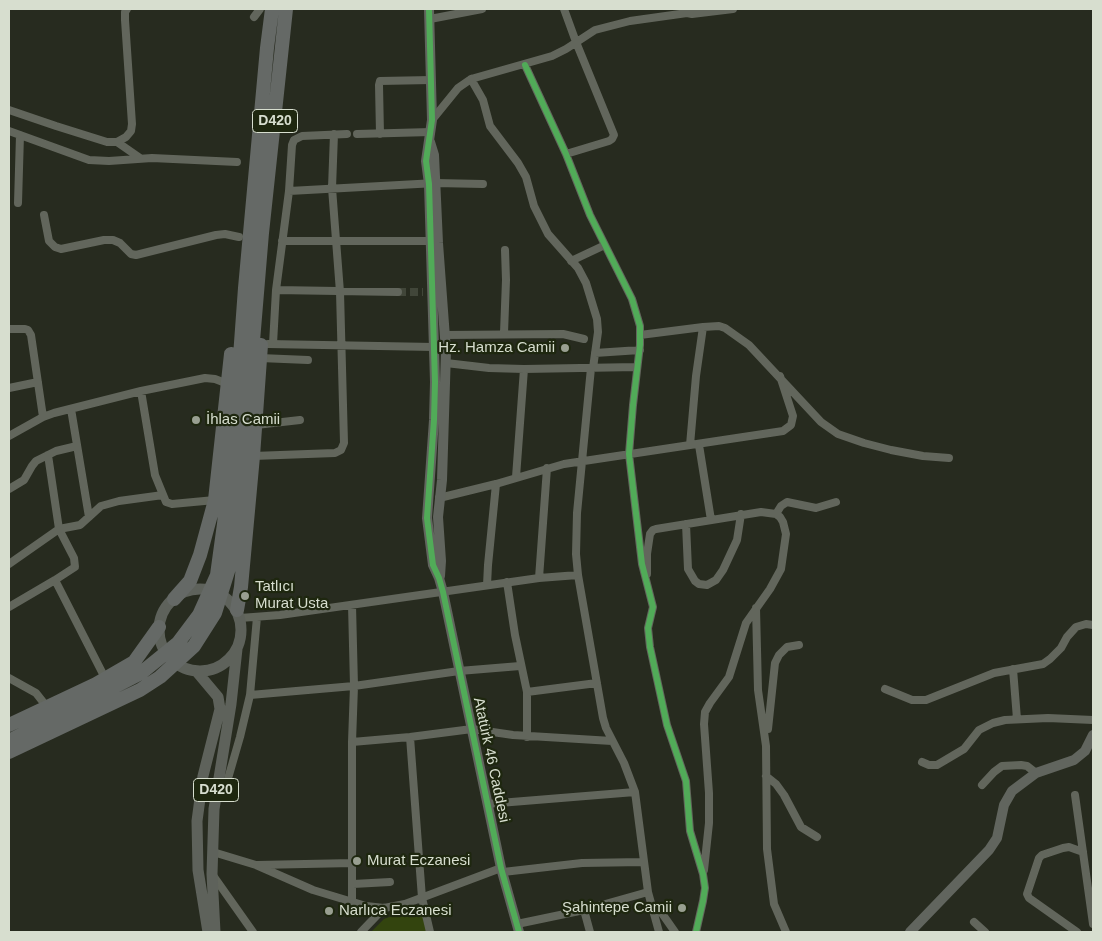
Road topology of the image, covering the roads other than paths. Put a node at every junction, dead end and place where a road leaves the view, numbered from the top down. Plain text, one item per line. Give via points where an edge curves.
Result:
1 (127, 9) edge
2 (260, 9) edge
3 (272, 9) edge
4 (286, 9) edge
5 (482, 9) edge
6 (564, 9) edge
7 (733, 9) edge
8 (467, 11) edge
9 (686, 11) edge
10 (429, 14) edge
11 (254, 17) dead end
12 (576, 42) junction
13 (525, 64) junction
14 (471, 79) junction
15 (431, 80) junction
16 (9, 110) edge
17 (432, 120) junction
18 (9, 131) edge
19 (334, 134) junction
20 (347, 134) dead end
21 (357, 134) dead end
22 (380, 134) junction
23 (20, 135) junction
24 (430, 137) junction
25 (116, 142) junction
26 (566, 154) junction
27 (140, 158) junction
28 (237, 162) dead end
29 (432, 184) junction
30 (483, 184) dead end
31 (332, 188) junction
32 (289, 191) junction
33 (18, 203) dead end
34 (44, 215) dead end
35 (256, 229) junction
36 (239, 237) dead end
37 (337, 240) junction
38 (282, 241) junction
39 (430, 241) junction
40 (604, 245) junction
41 (505, 250) dead end
42 (571, 262) junction
43 (276, 290) junction
44 (340, 292) junction
45 (398, 292) tunnel mouth
46 (433, 292) junction
47 (703, 327) junction
48 (9, 329) edge
49 (504, 333) junction
50 (444, 334) junction
51 (640, 335) junction
52 (584, 339) dead end
53 (340, 345) junction
54 (434, 347) junction
55 (265, 348) junction
56 (640, 350) junction
57 (595, 353) junction
58 (308, 360) dead end
59 (446, 363) junction
60 (637, 367) junction
61 (592, 368) junction
62 (524, 369) junction
63 (244, 370) junction
64 (780, 376) junction
65 (38, 382) junction
66 (228, 384) junction
67 (9, 388) edge
68 (141, 391) junction
69 (71, 409) junction
70 (43, 417) junction
71 (300, 420) dead end
72 (256, 425) junction
73 (9, 436) edge
74 (690, 445) junction
75 (699, 445) junction
76 (77, 446) junction
77 (629, 454) junction
78 (48, 455) junction
79 (253, 456) junction
80 (949, 458) dead end
81 (582, 461) junction
82 (547, 468) junction
83 (516, 477) junction
84 (496, 484) junction
85 (9, 489) edge
86 (163, 495) junction
87 (439, 498) junction
88 (215, 500) junction
89 (836, 502) dead end
90 (741, 514) junction
91 (776, 514) junction
92 (89, 516) junction
93 (711, 520) junction
94 (686, 524) junction
95 (59, 529) junction
96 (9, 564) edge
97 (578, 574) junction
98 (439, 578) junction
99 (539, 578) junction
100 (55, 580) junction
101 (507, 582) junction
102 (487, 585) junction
103 (647, 586) junction
104 (443, 592) junction
105 (174, 598) junction
106 (352, 604) junction
107 (9, 607) edge
108 (756, 608) junction
109 (238, 614) junction
110 (257, 617) junction
111 (1093, 624) edge
112 (159, 627) junction
113 (799, 644) dead end
114 (237, 650) junction
115 (520, 666) junction
116 (1012, 669) junction
117 (459, 671) junction
118 (197, 672) junction
119 (9, 678) edge
120 (105, 678) junction
121 (597, 683) junction
122 (354, 686) junction
123 (885, 689) dead end
124 (526, 692) junction
125 (250, 695) junction
126 (47, 707) junction
127 (1017, 719) junction
128 (1093, 720) edge
129 (9, 726) edge
130 (472, 729) junction
131 (528, 736) junction
132 (410, 738) junction
133 (1093, 738) edge
134 (9, 741) edge
135 (612, 741) junction
136 (352, 742) junction
137 (766, 746) junction
138 (9, 752) edge
139 (922, 762) dead end
140 (1036, 773) junction
141 (766, 776) junction
142 (227, 782) dead end
143 (982, 785) dead end
144 (635, 792) junction
145 (1074, 795) dead end
146 (487, 804) junction
147 (817, 837) dead end
148 (212, 852) junction
149 (1083, 852) junction
150 (643, 862) junction
151 (353, 863) junction
152 (256, 865) junction
153 (502, 870) junction
154 (212, 874) junction
155 (703, 874) junction
156 (390, 882) dead end
157 (353, 884) junction
158 (648, 892) junction
159 (422, 898) junction
160 (352, 901) junction
161 (651, 905) junction
162 (384, 908) junction
163 (584, 910) junction
164 (974, 922) dead end
165 (1093, 924) edge
166 (518, 928) edge
167 (208, 932) edge
168 (215, 932) edge
169 (253, 932) edge
170 (361, 932) edge
171 (430, 932) edge
172 (590, 932) edge
173 (658, 932) edge
174 (675, 932) edge
175 (696, 932) edge
176 (786, 932) edge
177 (910, 932) edge
178 (985, 932) edge
179 (1077, 932) edge

1 - 25 street via 132,124 129,134
2 - 11 street
3 - 35 highway, D420
4 - 35 highway, D420
5 - 8 street
6 - 12 street
7 - 9 street via 692,14
8 - 10 street
9 - 12 street via 594,30
10 - 15 street
12 - 13 street via 552,56
12 - 26 street via 614,135 609,141
13 - 14 street
13 - 26 street
14 - 17 street via 458,88
14 - 42 street via 490,126 526,177 541,221
15 - 17 street
15 - 22 street via 380,81
16 - 25 street via 107,142
17 - 24 street
18 - 23 street
19 - 20 street
19 - 31 street
19 - 32 street via 302,136 294,140
21 - 22 street
22 - 24 street
23 - 27 street via 88,160
23 - 33 street
24 - 29 street via 434,155
25 - 27 street
26 - 40 street
27 - 28 street
29 - 30 street
29 - 31 street
29 - 39 street
29 - 46 street via 438,243
31 - 32 street
31 - 37 street
32 - 38 street
34 - 36 street via 49,241 61,249 113,240 136,255 216,235
35 - 55 highway, D420 via 266,252
35 - 63 highway
35 - 66 highway, D420 via 242,252
37 - 38 street
37 - 39 street
37 - 44 street
38 - 43 street
39 - 46 street
40 - 42 street
40 - 51 street via 632,299
41 - 49 street
42 - 57 street via 582,275 594,306 598,332
43 - 44 street
43 - 55 street
44 - 45 street
44 - 53 street
46 - 50 street
46 - 54 street, Atatürk 46 Caddesi
47 - 51 street
47 - 64 street via 718,326 732,332
47 - 74 street
48 - 65 street via 30,332
49 - 50 street
49 - 52 street via 563,334
50 - 59 street
51 - 56 street
53 - 54 street
53 - 55 street
53 - 79 street via 344,435 341,450 335,453
54 - 98 street, Atatürk 46 Caddesi via 434,420 427,518 433,564
55 - 58 street
55 - 72 highway, D420
56 - 57 street
56 - 60 street
57 - 61 street
59 - 62 street
59 - 87 street
60 - 61 street
60 - 77 street
61 - 62 street
61 - 81 street
62 - 83 street
63 - 134 highway via 217,575 199,614 178,644 141,673
63 - 138 highway via 238,521 230,565 214,613 194,646 160,677 140,690
64 - 75 street via 793,416 788,428
64 - 80 street via 820,422 838,434 891,450
65 - 67 street
65 - 70 street
66 - 68 street via 205,378
66 - 88 highway, D420
68 - 69 street
68 - 86 street via 156,475
69 - 70 street
69 - 76 street
70 - 73 street
71 - 72 street
72 - 79 highway, D420
74 - 75 street
74 - 77 street
75 - 93 street
76 - 78 street
76 - 92 street
77 - 81 street
77 - 103 street
78 - 85 street via 34,464 24,480
78 - 95 street
79 - 109 highway, D420
81 - 82 street
81 - 97 street via 576,539
82 - 83 street
82 - 99 street
83 - 84 street
84 - 87 street
84 - 102 street
86 - 88 street via 168,504
86 - 92 street via 109,503 96,508
87 - 98 street
88 - 105 highway, D420 via 190,581
89 - 91 street via 816,508 787,502
90 - 91 street
90 - 93 street
90 - 94 street via 737,540 731,553 719,576 707,585 695,581 688,569
91 - 108 street via 783,522 786,534 781,569
92 - 95 street via 80,525
93 - 94 street
94 - 103 street via 652,532
95 - 96 street
95 - 100 street via 75,565 74,569
97 - 99 street
97 - 121 street
98 - 104 street, Atatürk 46 Caddesi
99 - 101 street
100 - 107 street
100 - 120 street
101 - 102 street
101 - 115 street
102 - 104 street
103 - 155 street via 652,607 648,628 650,647 667,725 686,781 690,831
104 - 106 street
104 - 117 street, Atatürk 46 Caddesi
105 - 109 main road via 196,589 208,590 229,601
105 - 112 main road via 166,606
106 - 110 street
106 - 122 street
108 - 137 street via 758,690
108 - 155 street via 746,623 729,677 705,712 709,823
109 - 110 street
109 - 114 main road via 242,628
110 - 125 street
111 - 116 street via 1076,627 1061,648 1043,664
112 - 118 main road via 160,640 173,662
112 - 120 highway via 134,662
113 - 137 street via 787,647 775,663
114 - 118 main road via 220,667
114 - 148 main road, D420 via 214,809
115 - 117 street
115 - 124 street
116 - 123 street via 926,700 912,700
116 - 127 street
117 - 122 street
117 - 130 street, Atatürk 46 Caddesi
118 - 167 main road, D420 via 218,697 220,709 203,776 197,821 198,870
119 - 126 street via 36,693
120 - 126 highway
121 - 124 street
121 - 135 street via 603,718
122 - 125 street
122 - 136 street
124 - 131 street
125 - 142 street
126 - 129 highway
127 - 128 street
127 - 139 street via 993,723 979,730 964,749 938,765
130 - 131 street
130 - 132 street
130 - 146 street, Atatürk 46 Caddesi
131 - 135 street
132 - 136 street
132 - 159 street
133 - 140 street via 1074,760
135 - 144 street
136 - 151 street
137 - 141 street
140 - 143 street via 1027,766 1002,766
140 - 177 street via 1007,797 997,838 990,850
141 - 147 street via 784,795 801,827
141 - 176 street via 766,848 771,891
144 - 146 street
144 - 150 street
145 - 149 street
146 - 153 street, Atatürk 46 Caddesi
148 - 152 street
148 - 154 main road, D420
149 - 165 street
149 - 179 street via 1069,847 1042,855 1028,894 1029,898
150 - 153 street
150 - 158 street
151 - 152 street
151 - 157 street
152 - 160 street via 296,884
153 - 159 street
153 - 166 street, Atatürk 46 Caddesi
154 - 168 main road, D420
154 - 169 street
155 - 175 street via 705,888
156 - 157 street
157 - 160 street
158 - 161 street
158 - 163 street
159 - 162 street
159 - 171 street
160 - 162 street
161 - 173 street
161 - 174 street via 661,912
162 - 170 street
163 - 166 street
163 - 172 street
164 - 178 street

